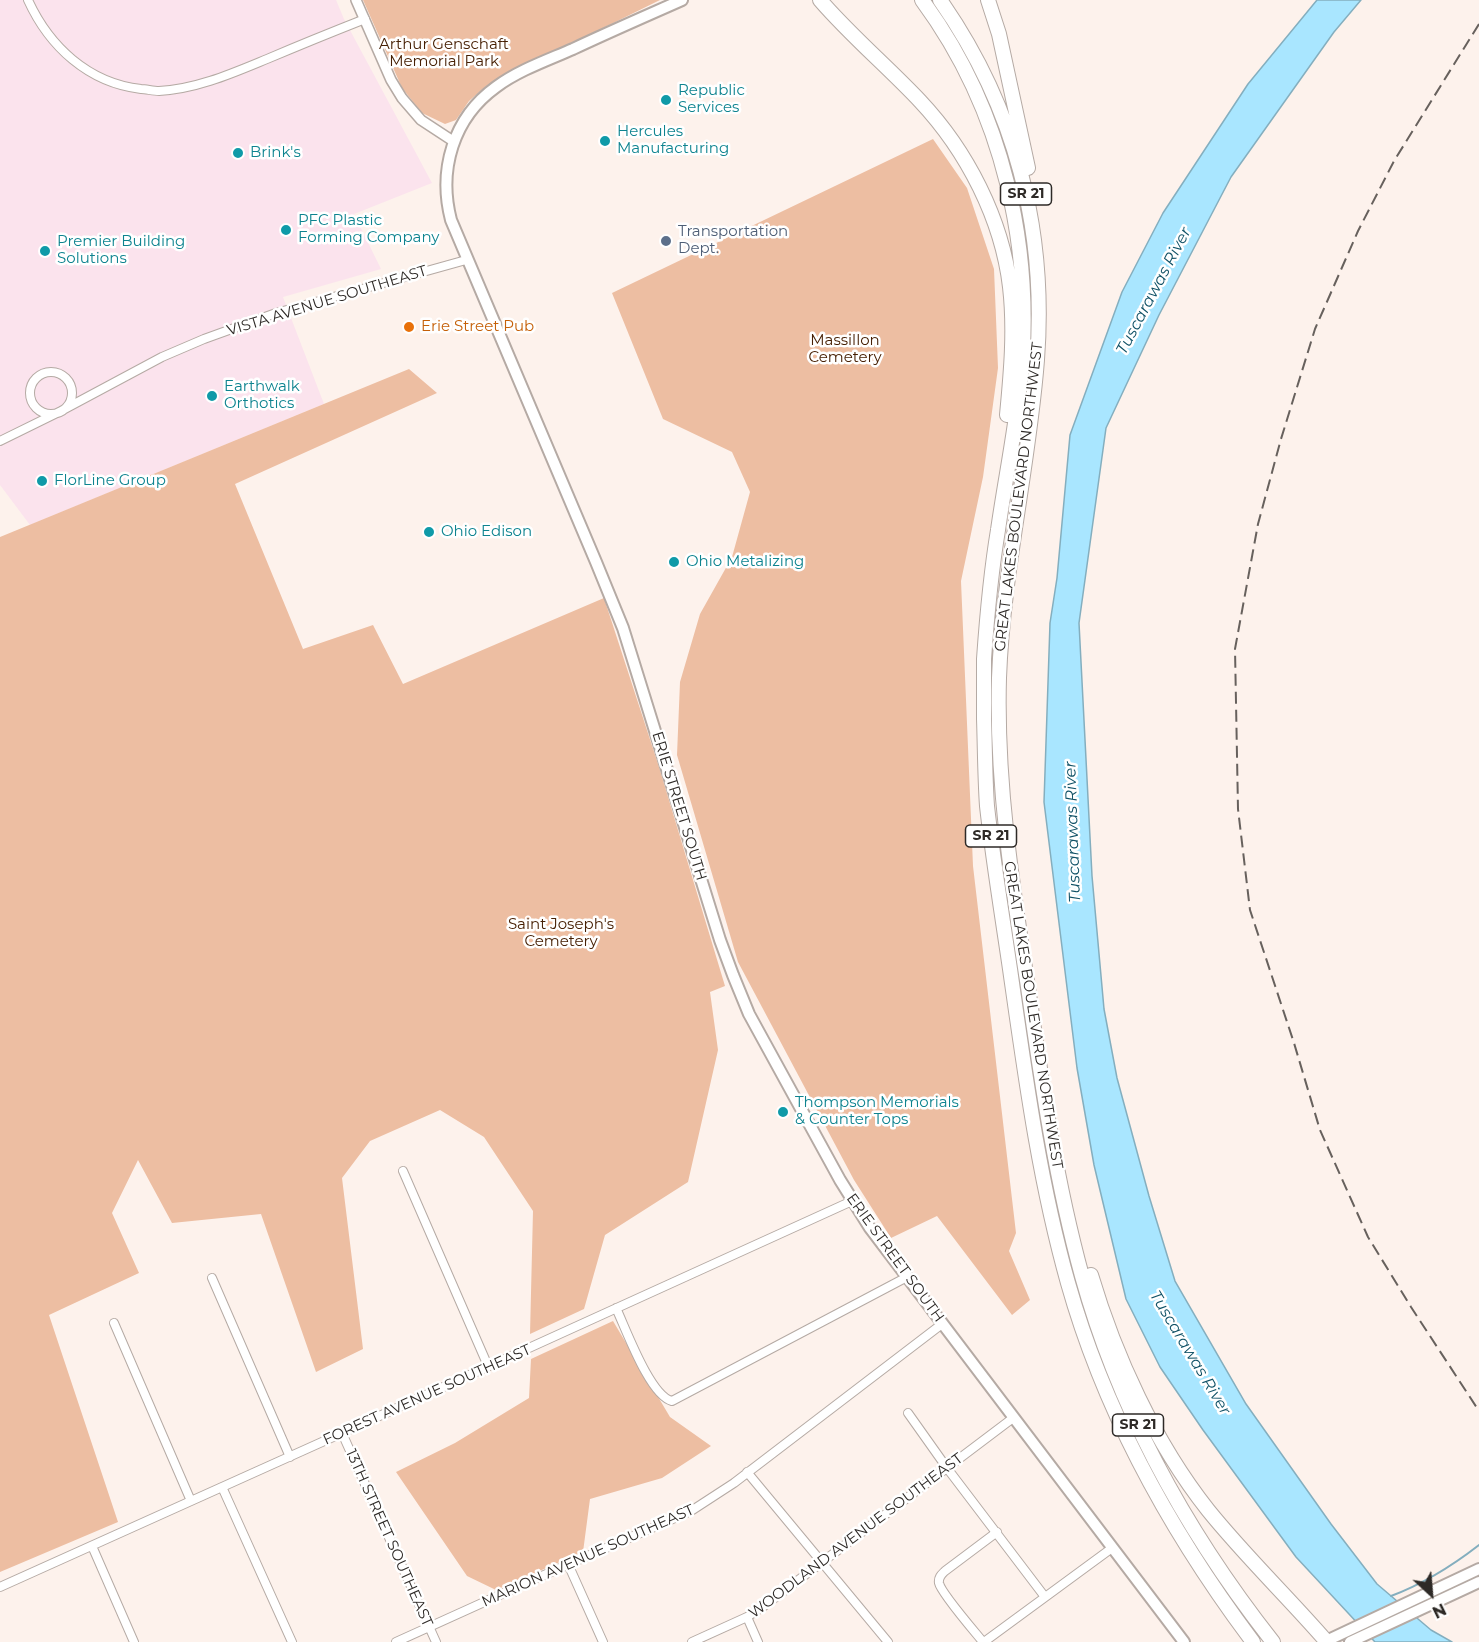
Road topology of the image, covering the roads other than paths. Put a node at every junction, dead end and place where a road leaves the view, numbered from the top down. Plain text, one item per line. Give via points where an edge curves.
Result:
1 (28, 0) edge
2 (356, 0) edge
3 (682, 0) edge
4 (820, 0) edge
5 (922, 0) edge
6 (939, 0) edge
7 (988, 0) edge
8 (364, 19) junction
9 (453, 141) junction
10 (466, 260) junction
11 (1032, 407) junction
12 (61, 411) junction
13 (0, 441) edge
14 (1004, 496) junction
15 (403, 1171) dead end
16 (1059, 1181) junction
17 (852, 1201) junction
18 (907, 1277) junction
19 (212, 1278) dead end
20 (616, 1308) junction
21 (114, 1323) dead end
22 (942, 1324) junction
23 (488, 1366) junction
24 (908, 1413) dead end
25 (1013, 1418) junction
26 (342, 1433) junction
27 (290, 1457) junction
28 (947, 1468) junction
29 (747, 1472) junction
30 (222, 1487) junction
31 (191, 1501) junction
32 (997, 1532) junction
33 (92, 1546) junction
34 (1112, 1548) junction
35 (823, 1562) junction
36 (568, 1564) junction
37 (1479, 1569) edge
38 (1479, 1582) edge
39 (0, 1587) edge
40 (1045, 1597) junction
41 (747, 1617) junction
42 (429, 1627) junction
43 (1349, 1638) edge
44 (134, 1642) edge
45 (292, 1642) edge
46 (396, 1642) edge
47 (436, 1642) edge
48 (603, 1642) edge
49 (692, 1642) edge
50 (758, 1642) edge
51 (888, 1642) edge
52 (984, 1642) edge
53 (1184, 1642) edge
54 (1253, 1642) edge
55 (1273, 1642) edge
56 (1326, 1642) edge

1 - 8 street via 53,41 80,65 112,82 157,91 213,80
2 - 8 street
3 - 9 main road, ERIE STREET SOUTH via 507,80 478,102
4 - 14 highway via 936,120 968,166 992,216 1006,263 1012,312 1012,363 1002,471
5 - 14 highway, GREAT LAKES BOULEVARD NORTHWEST / SR 21 via 952,45 977,94 1000,158 1017,228 1024,330
6 - 11 highway, GREAT LAKES BOULEVARD NORTHWEST / SR 21 via 988,81 1021,171 1039,281
7 - 11 highway via 1019,125 1043,264 1045,338
8 - 9 street via 402,98 421,120
9 - 10 main road, ERIE STREET SOUTH via 446,198
10 - 12 street, VISTA AVENUE SOUTHEAST via 316,301 204,339
10 - 17 main road, ERIE STREET SOUTH via 623,628 720,940 742,998
11 - 16 highway, GREAT LAKES BOULEVARD NORTHWEST / SR 21 via 1004,607 1000,755 1010,865
12 - 12 street via 72,396 69,382 59,374 46,373 31,387 30,394 41,411
12 - 13 street, VISTA AVENUE SOUTHEAST
14 - 54 highway, GREAT LAKES BOULEVARD NORTHWEST / SR 21 via 984,661 985,769 1014,999 1050,1213 1078,1317 1131,1446 1190,1552
15 - 23 street
16 - 55 highway, GREAT LAKES BOULEVARD NORTHWEST / SR 21 via 1090,1304 1142,1433 1195,1531
16 - 56 highway via 1113,1338 1166,1448 1231,1538
17 - 18 main road, ERIE STREET SOUTH
17 - 20 street, FOREST AVENUE SOUTHEAST
18 - 20 street via 672,1401 663,1396 647,1375
18 - 22 main road, ERIE STREET SOUTH
19 - 27 street
20 - 23 street, FOREST AVENUE SOUTHEAST
21 - 31 street
22 - 25 main road, ERIE STREET SOUTH
22 - 29 street, MARION AVENUE SOUTHEAST
23 - 26 street, FOREST AVENUE SOUTHEAST
24 - 28 street
25 - 28 street, WOODLAND AVENUE SOUTHEAST
25 - 34 main road, ERIE STREET SOUTH
26 - 27 street, FOREST AVENUE SOUTHEAST
26 - 42 street, 13TH STREET SOUTHEAST
27 - 30 street, FOREST AVENUE SOUTHEAST
28 - 32 street
28 - 35 street, WOODLAND AVENUE SOUTHEAST
29 - 35 street
29 - 36 street, MARION AVENUE SOUTHEAST via 691,1511
30 - 31 street, FOREST AVENUE SOUTHEAST
30 - 45 street
31 - 33 street, FOREST AVENUE SOUTHEAST
32 - 40 street
32 - 52 street via 945,1570 938,1581
33 - 39 street, FOREST AVENUE SOUTHEAST
33 - 44 street
34 - 40 street
34 - 53 main road, ERIE STREET SOUTH
35 - 41 street, WOODLAND AVENUE SOUTHEAST
35 - 51 street
36 - 42 street, MARION AVENUE SOUTHEAST
36 - 48 street
37 - 43 main road
38 - 43 main road
40 - 52 street
41 - 49 street, WOODLAND AVENUE SOUTHEAST
41 - 50 street
42 - 46 street, MARION AVENUE SOUTHEAST
42 - 47 street, 13TH STREET SOUTHEAST
43 - 56 main road

